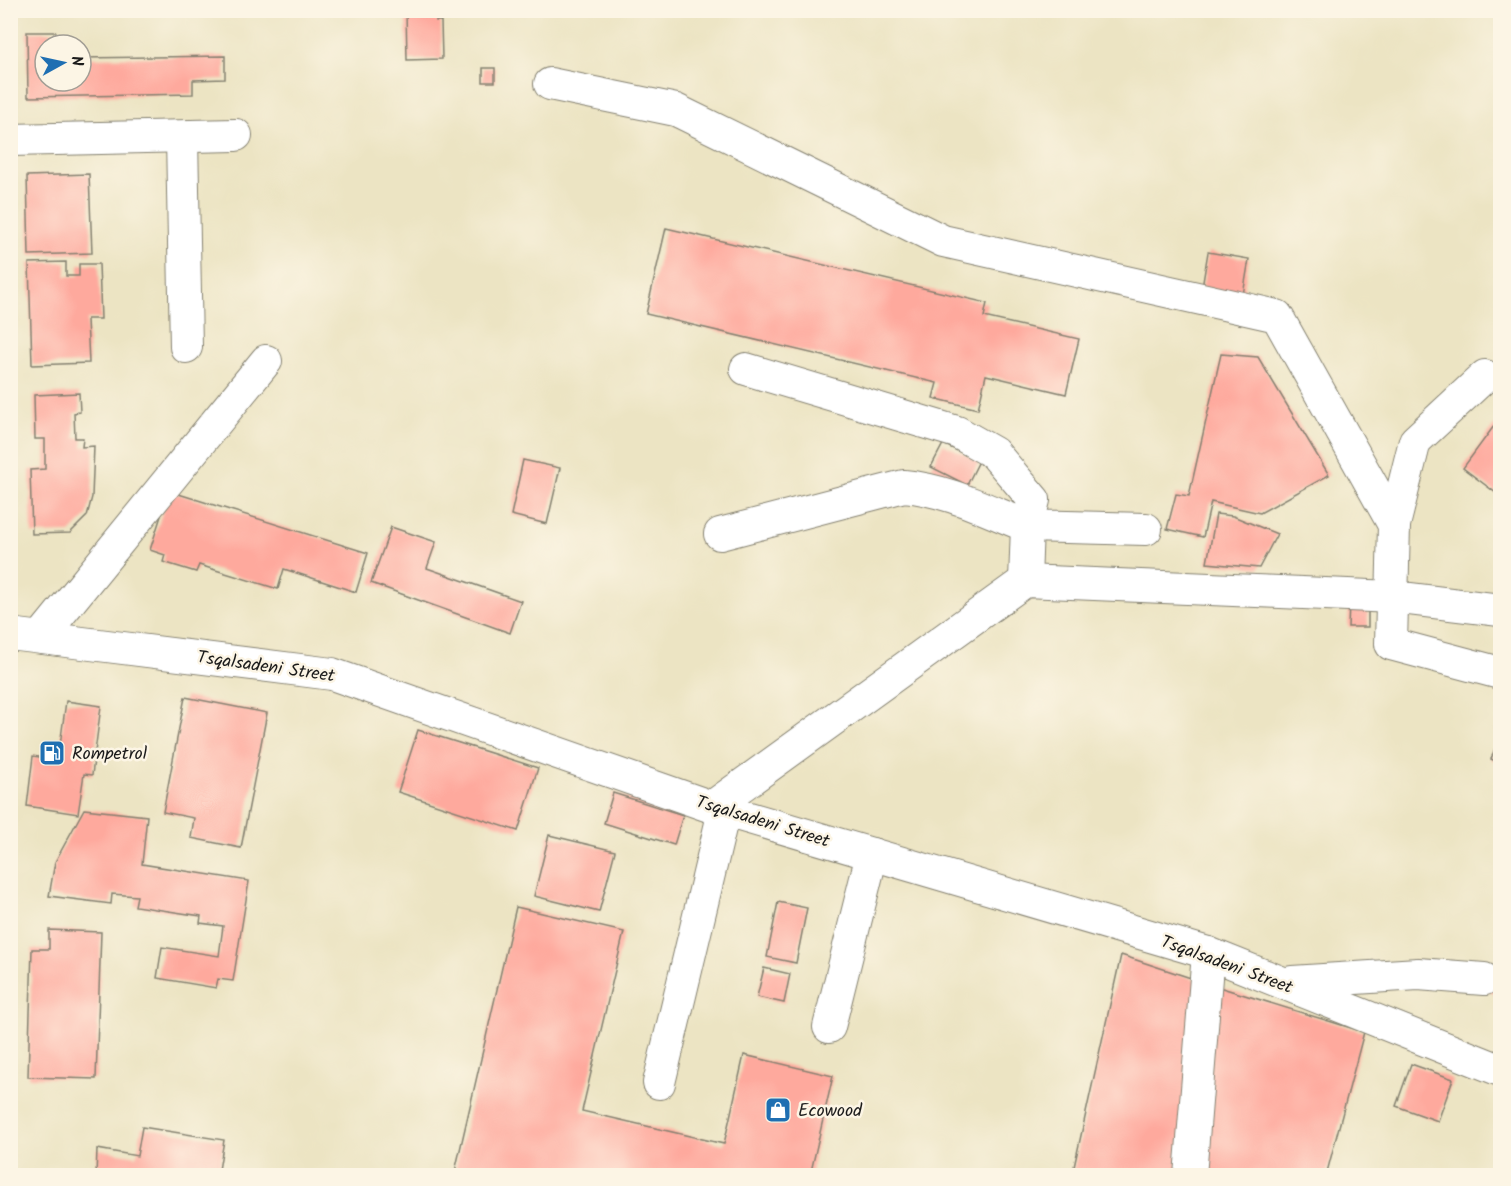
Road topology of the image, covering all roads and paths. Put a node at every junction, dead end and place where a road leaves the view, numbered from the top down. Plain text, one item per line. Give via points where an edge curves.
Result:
1 (550, 84) dead end
2 (236, 135) dead end
3 (182, 136) junction
4 (10, 140) edge
5 (186, 347) dead end
6 (266, 361) dead end
7 (746, 369) dead end
8 (1485, 376) dead end
9 (1394, 525) junction
10 (1027, 526) junction
11 (1146, 529) dead end
12 (720, 534) dead end
13 (1025, 581) junction
14 (1393, 597) junction
15 (1500, 610) edge
16 (26, 636) edge
17 (1500, 673) edge
18 (718, 809) junction
19 (872, 854) junction
20 (1208, 953) junction
21 (1484, 979) dead end
22 (1282, 982) junction
23 (829, 1027) dead end
24 (1500, 1070) edge
25 (659, 1083) dead end
26 (1190, 1176) edge

1 - 9 street via 676,110 943,241 1277,316
2 - 3 street
3 - 4 street
3 - 5 street
6 - 16 street
7 - 10 street via 957,432 994,453 1034,500
8 - 9 street via 1415,441
9 - 14 street
10 - 11 street
10 - 12 street via 946,493 904,486
10 - 13 street
13 - 14 street
13 - 18 street
14 - 15 street
14 - 17 street via 1391,644
16 - 18 street, Tsqalsadeni Street via 332,674
18 - 19 street, Tsqalsadeni Street
18 - 25 street
19 - 20 street, Tsqalsadeni Street
19 - 23 street
20 - 22 street, Tsqalsadeni Street
20 - 26 street
21 - 22 street via 1418,974
22 - 24 street, Tsqalsadeni Street

